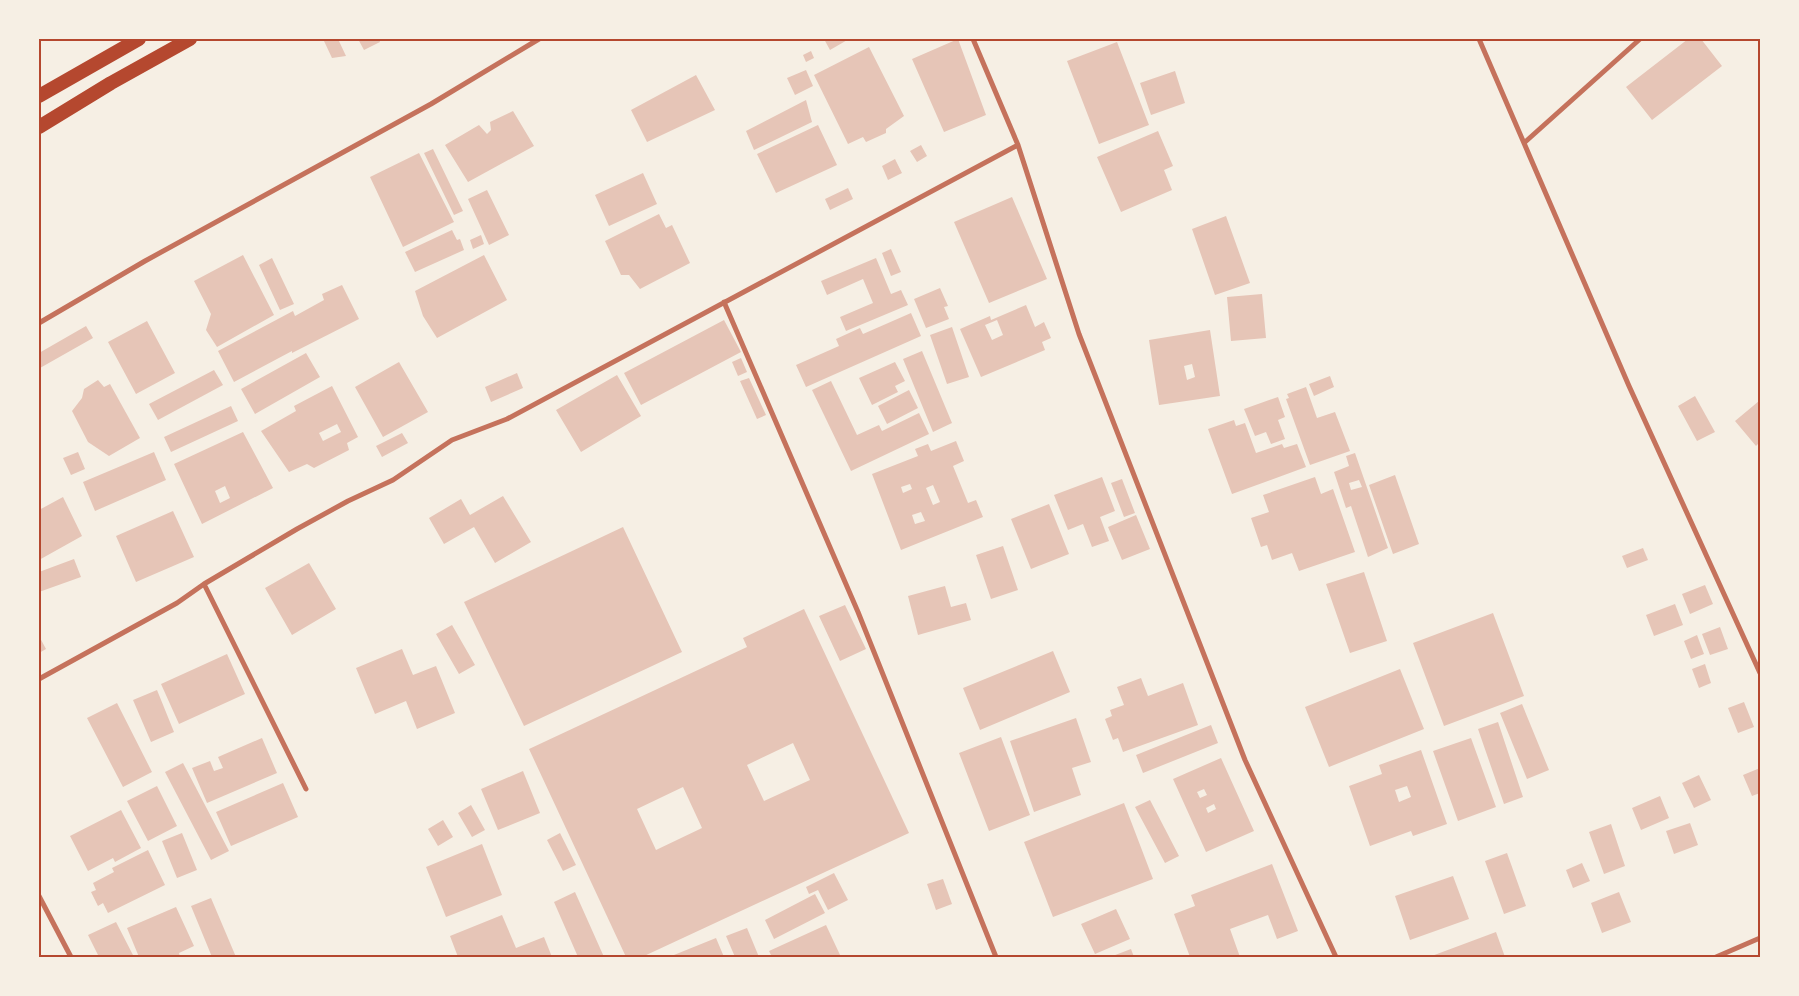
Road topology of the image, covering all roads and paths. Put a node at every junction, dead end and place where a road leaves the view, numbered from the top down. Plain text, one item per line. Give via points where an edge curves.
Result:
1 (139, 39) edge
2 (190, 39) edge
3 (539, 39) edge
4 (973, 39) edge
5 (1479, 39) edge
6 (1640, 39) edge
7 (39, 96) edge
8 (39, 127) edge
9 (1524, 143) junction
10 (1018, 145) junction
11 (724, 302) junction
12 (39, 323) edge
13 (204, 584) junction
14 (1760, 673) edge
15 (39, 679) edge
16 (306, 789) dead end
17 (39, 896) edge
18 (1760, 938) edge
19 (71, 957) edge
20 (996, 957) edge
21 (1336, 957) edge
22 (1716, 957) edge

1 - 7 highway
2 - 8 highway
3 - 12 street via 431,104
4 - 10 street
5 - 9 street
6 - 9 street
9 - 14 street via 1629,386
10 - 11 street
10 - 21 street via 1079,334 1245,760
11 - 13 street via 507,419 452,440 393,480 348,501
11 - 20 street via 858,612
13 - 15 street via 177,603
13 - 16 street
17 - 19 street
18 - 22 street

